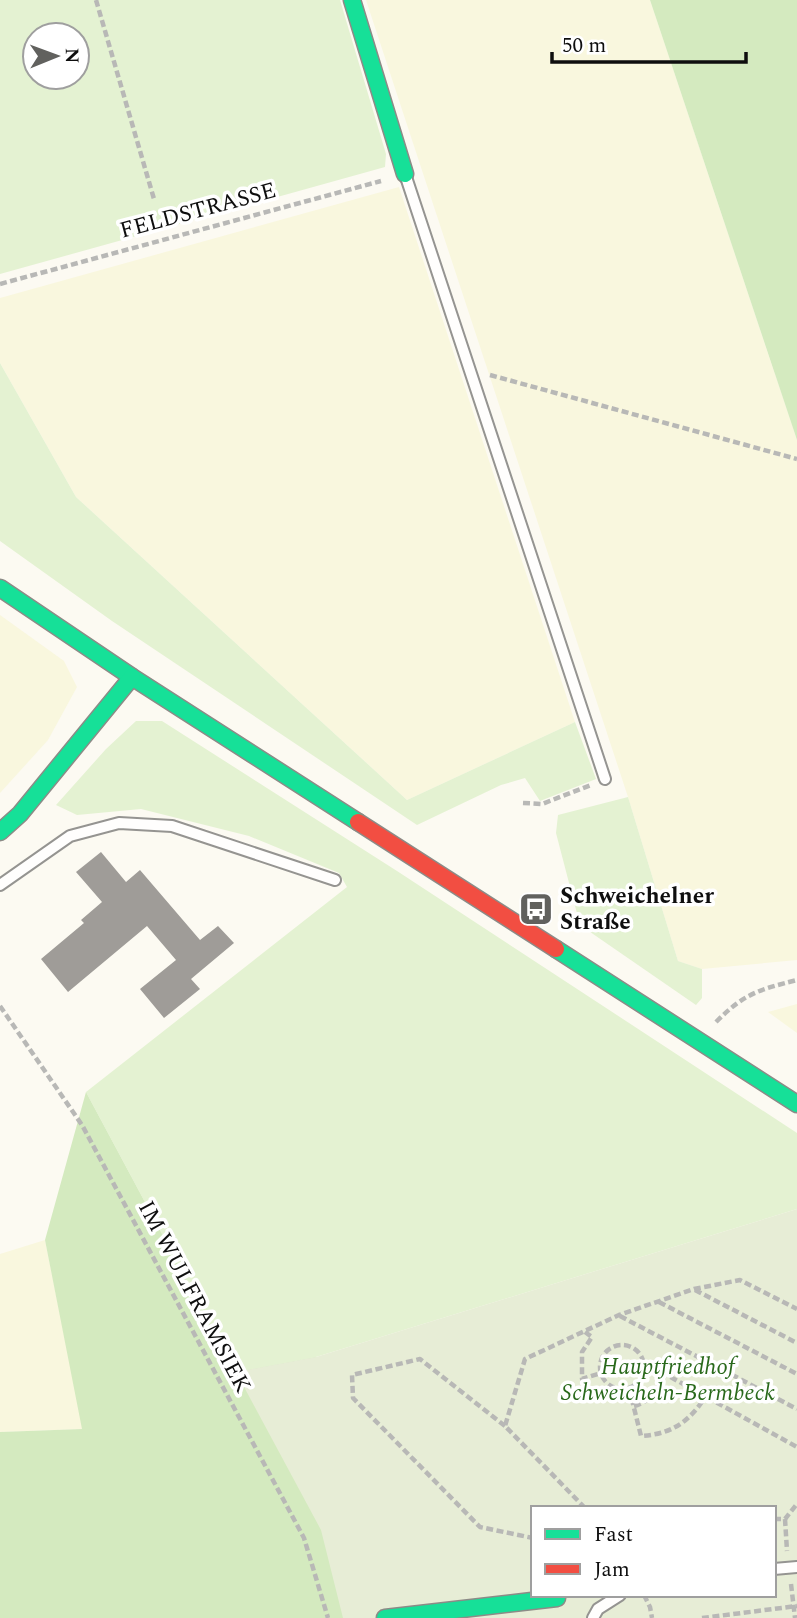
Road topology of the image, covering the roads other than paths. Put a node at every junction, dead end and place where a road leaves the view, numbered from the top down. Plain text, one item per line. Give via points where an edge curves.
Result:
1 (352, 0) edge
2 (405, 174) joint
3 (0, 588) edge
4 (131, 677) junction
5 (605, 779) road end
6 (0, 832) edge
7 (335, 880) dead end
8 (0, 885) edge
9 (797, 1104) edge
10 (561, 1597) edge
11 (617, 1597) edge
12 (386, 1618) edge
13 (593, 1618) edge

1 - 2 street
2 - 5 lane
3 - 4 street
4 - 6 street via 20,814
4 - 9 street
7 - 8 lane via 172,826 119,823 70,836
10 - 12 street
11 - 13 lane

